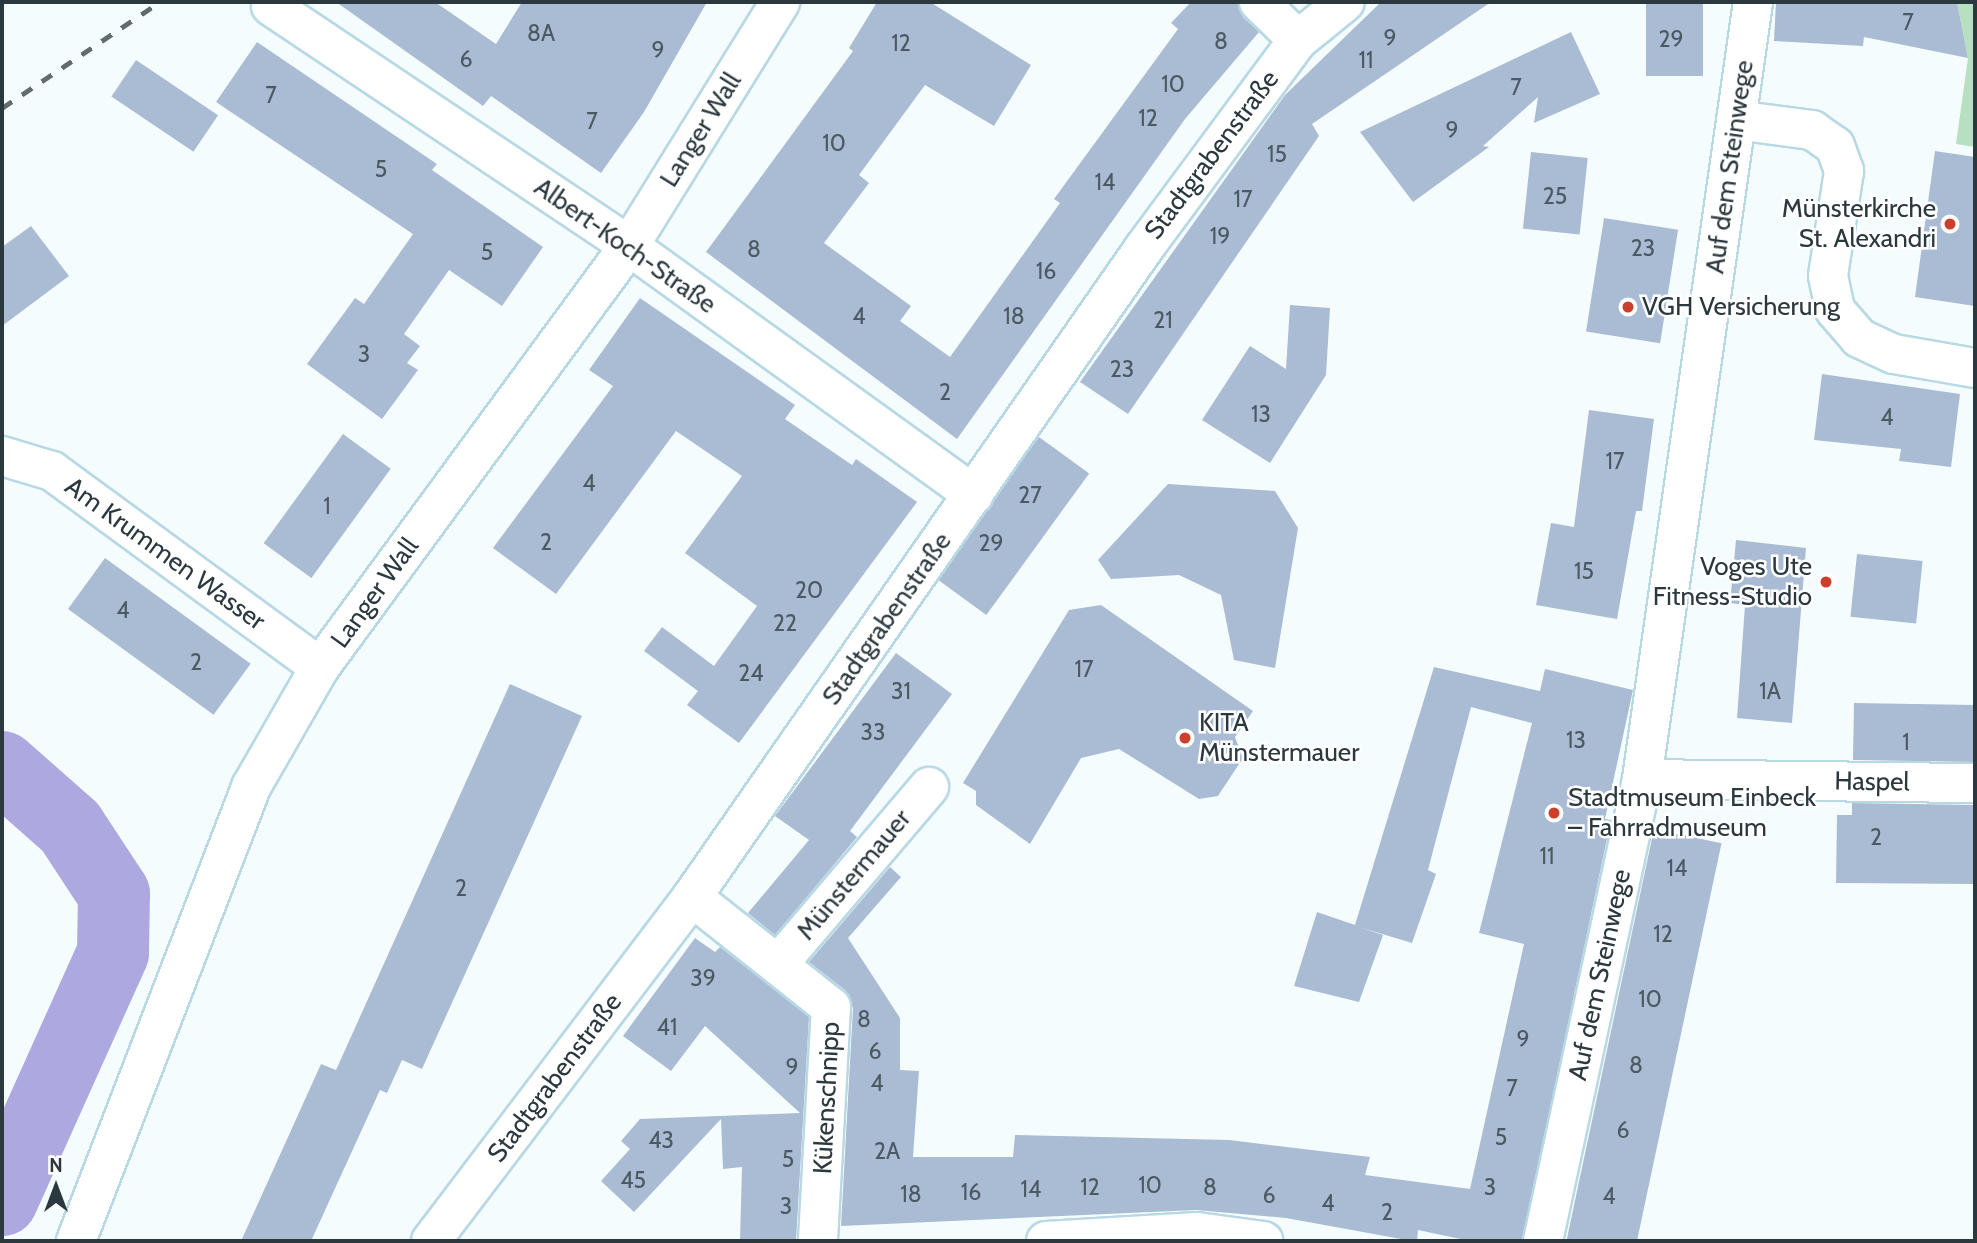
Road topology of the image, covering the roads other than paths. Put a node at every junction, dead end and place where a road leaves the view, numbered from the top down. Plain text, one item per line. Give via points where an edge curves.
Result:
1 (780, 2) edge
2 (1259, 2) edge
3 (1345, 2) edge
4 (1753, 2) edge
5 (271, 6) dead end
6 (1298, 40) junction
7 (1736, 120) junction
8 (629, 246) junction
9 (1975, 368) edge
10 (2, 456) edge
11 (974, 495) junction
12 (320, 667) junction
13 (1642, 779) junction
14 (1975, 783) edge
15 (929, 787) dead end
16 (692, 897) junction
17 (780, 962) junction
18 (76, 1241) edge
19 (431, 1241) edge
20 (818, 1241) edge
21 (1045, 1241) edge
22 (1263, 1241) edge
23 (1543, 1241) edge

1 - 8 street, Langer Wall
2 - 6 street
3 - 6 street, Stadtgrabenstraße
4 - 7 street, Auf dem Steinwege
5 - 8 street, Albert-Koch-Straße
6 - 11 street, Stadtgrabenstraße via 1144,248
7 - 9 street via 1812,130 1835,146 1844,171 1828,276 1835,310 1859,338 1894,354
7 - 13 street, Auf dem Steinwege
8 - 11 street, Albert-Koch-Straße
8 - 12 street, Langer Wall
10 - 12 street, Am Krummen Wasser via 52,471
11 - 16 street, Stadtgrabenstraße
12 - 18 street, Langer Wall via 251,787
13 - 14 street, Haspel
13 - 23 street, Auf dem Steinwege
15 - 17 street, Münstermauer
16 - 17 street, Kükenschnipp
16 - 19 street, Stadtgrabenstraße
17 - 20 street, Kükenschnipp via 831,1007
21 - 22 street via 1197,1233

